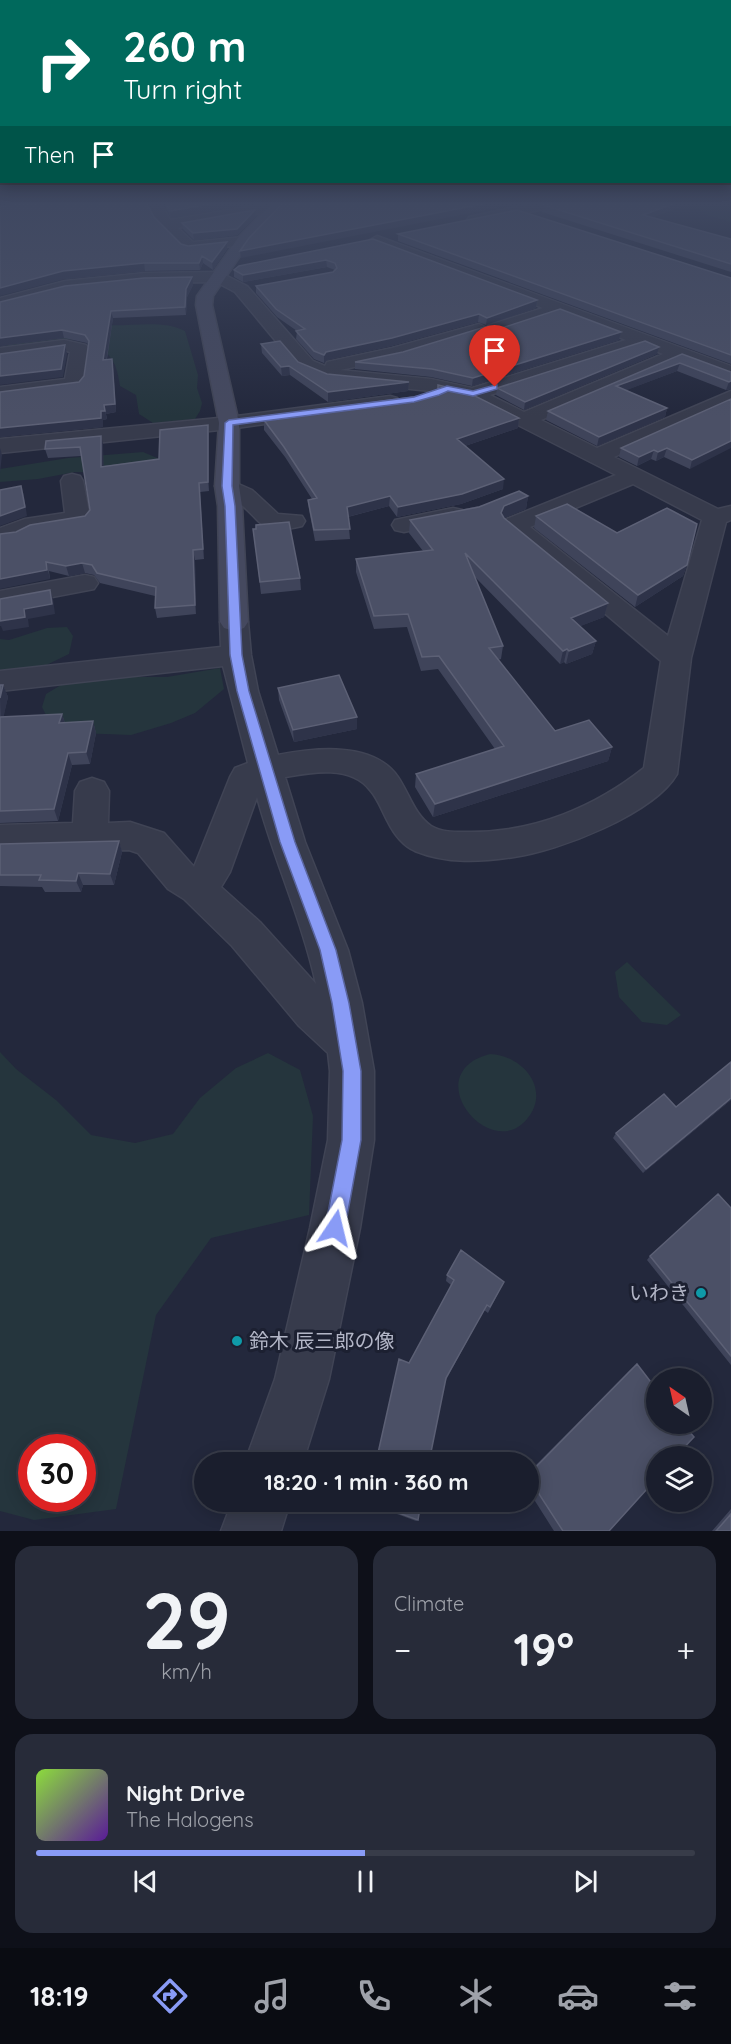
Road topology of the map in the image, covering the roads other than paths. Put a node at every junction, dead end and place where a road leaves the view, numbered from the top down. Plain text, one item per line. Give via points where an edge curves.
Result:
1 (221, 273) edge
2 (224, 273) edge
3 (461, 273) edge
4 (219, 277) junction
5 (262, 285) edge
6 (241, 289) junction
7 (0, 303) edge
8 (559, 309) junction
9 (644, 340) junction
10 (0, 354) edge
11 (679, 354) junction
12 (315, 371) junction
13 (731, 373) edge
14 (447, 388) junction
15 (0, 393) edge
16 (473, 394) junction
17 (731, 397) edge
18 (524, 420) junction
19 (229, 423) junction
20 (0, 446) edge
21 (596, 457) junction
22 (634, 476) junction
23 (72, 481) dead end
24 (227, 486) junction
25 (478, 508) edge
26 (723, 515) edge
27 (293, 521) dead end
28 (404, 525) dead end
29 (0, 535) edge
30 (85, 584) dead end
31 (0, 599) edge
32 (223, 645) junction
33 (89, 650) dead end
34 (676, 658) junction
35 (0, 681) edge
36 (267, 768) junction
37 (92, 791) dead end
38 (90, 835) junction
39 (0, 839) edge
40 (197, 888) junction
41 (347, 1044) junction
42 (277, 1452) edge
43 (258, 1512) edge
44 (251, 1531) edge

1 - 4 street
2 - 4 street
3 - 8 street
4 - 6 street
4 - 7 street via 145,278 65,286
4 - 19 street via 204,304
5 - 6 street
6 - 12 street
8 - 9 street
8 - 12 street
9 - 11 street
9 - 16 street
10 - 15 street via 64,345 80,349 74,384
11 - 13 street
11 - 18 street
12 - 14 street
14 - 16 street
14 - 19 street via 414,399
16 - 18 street
17 - 21 street
18 - 21 street
19 - 20 street
19 - 24 street
21 - 22 street
22 - 26 street
22 - 34 street via 538,503 513,525
23 - 29 street via 78,518 25,526
24 - 27 street via 244,495 272,522
24 - 32 street via 230,506
25 - 28 street
26 - 34 street
30 - 31 street
32 - 33 street
32 - 35 street
32 - 36 street via 243,691
34 - 36 street via 660,774 624,802 525,841 459,848 427,841 409,829 382,780 371,769 350,762
36 - 40 street via 248,777 212,872
36 - 41 street via 287,842 328,950
37 - 38 street
38 - 39 street
38 - 40 street via 130,836 151,843 181,878
40 - 41 street via 246,934
41 - 42 street via 352,1071 351,1140 302,1379
43 - 44 street

